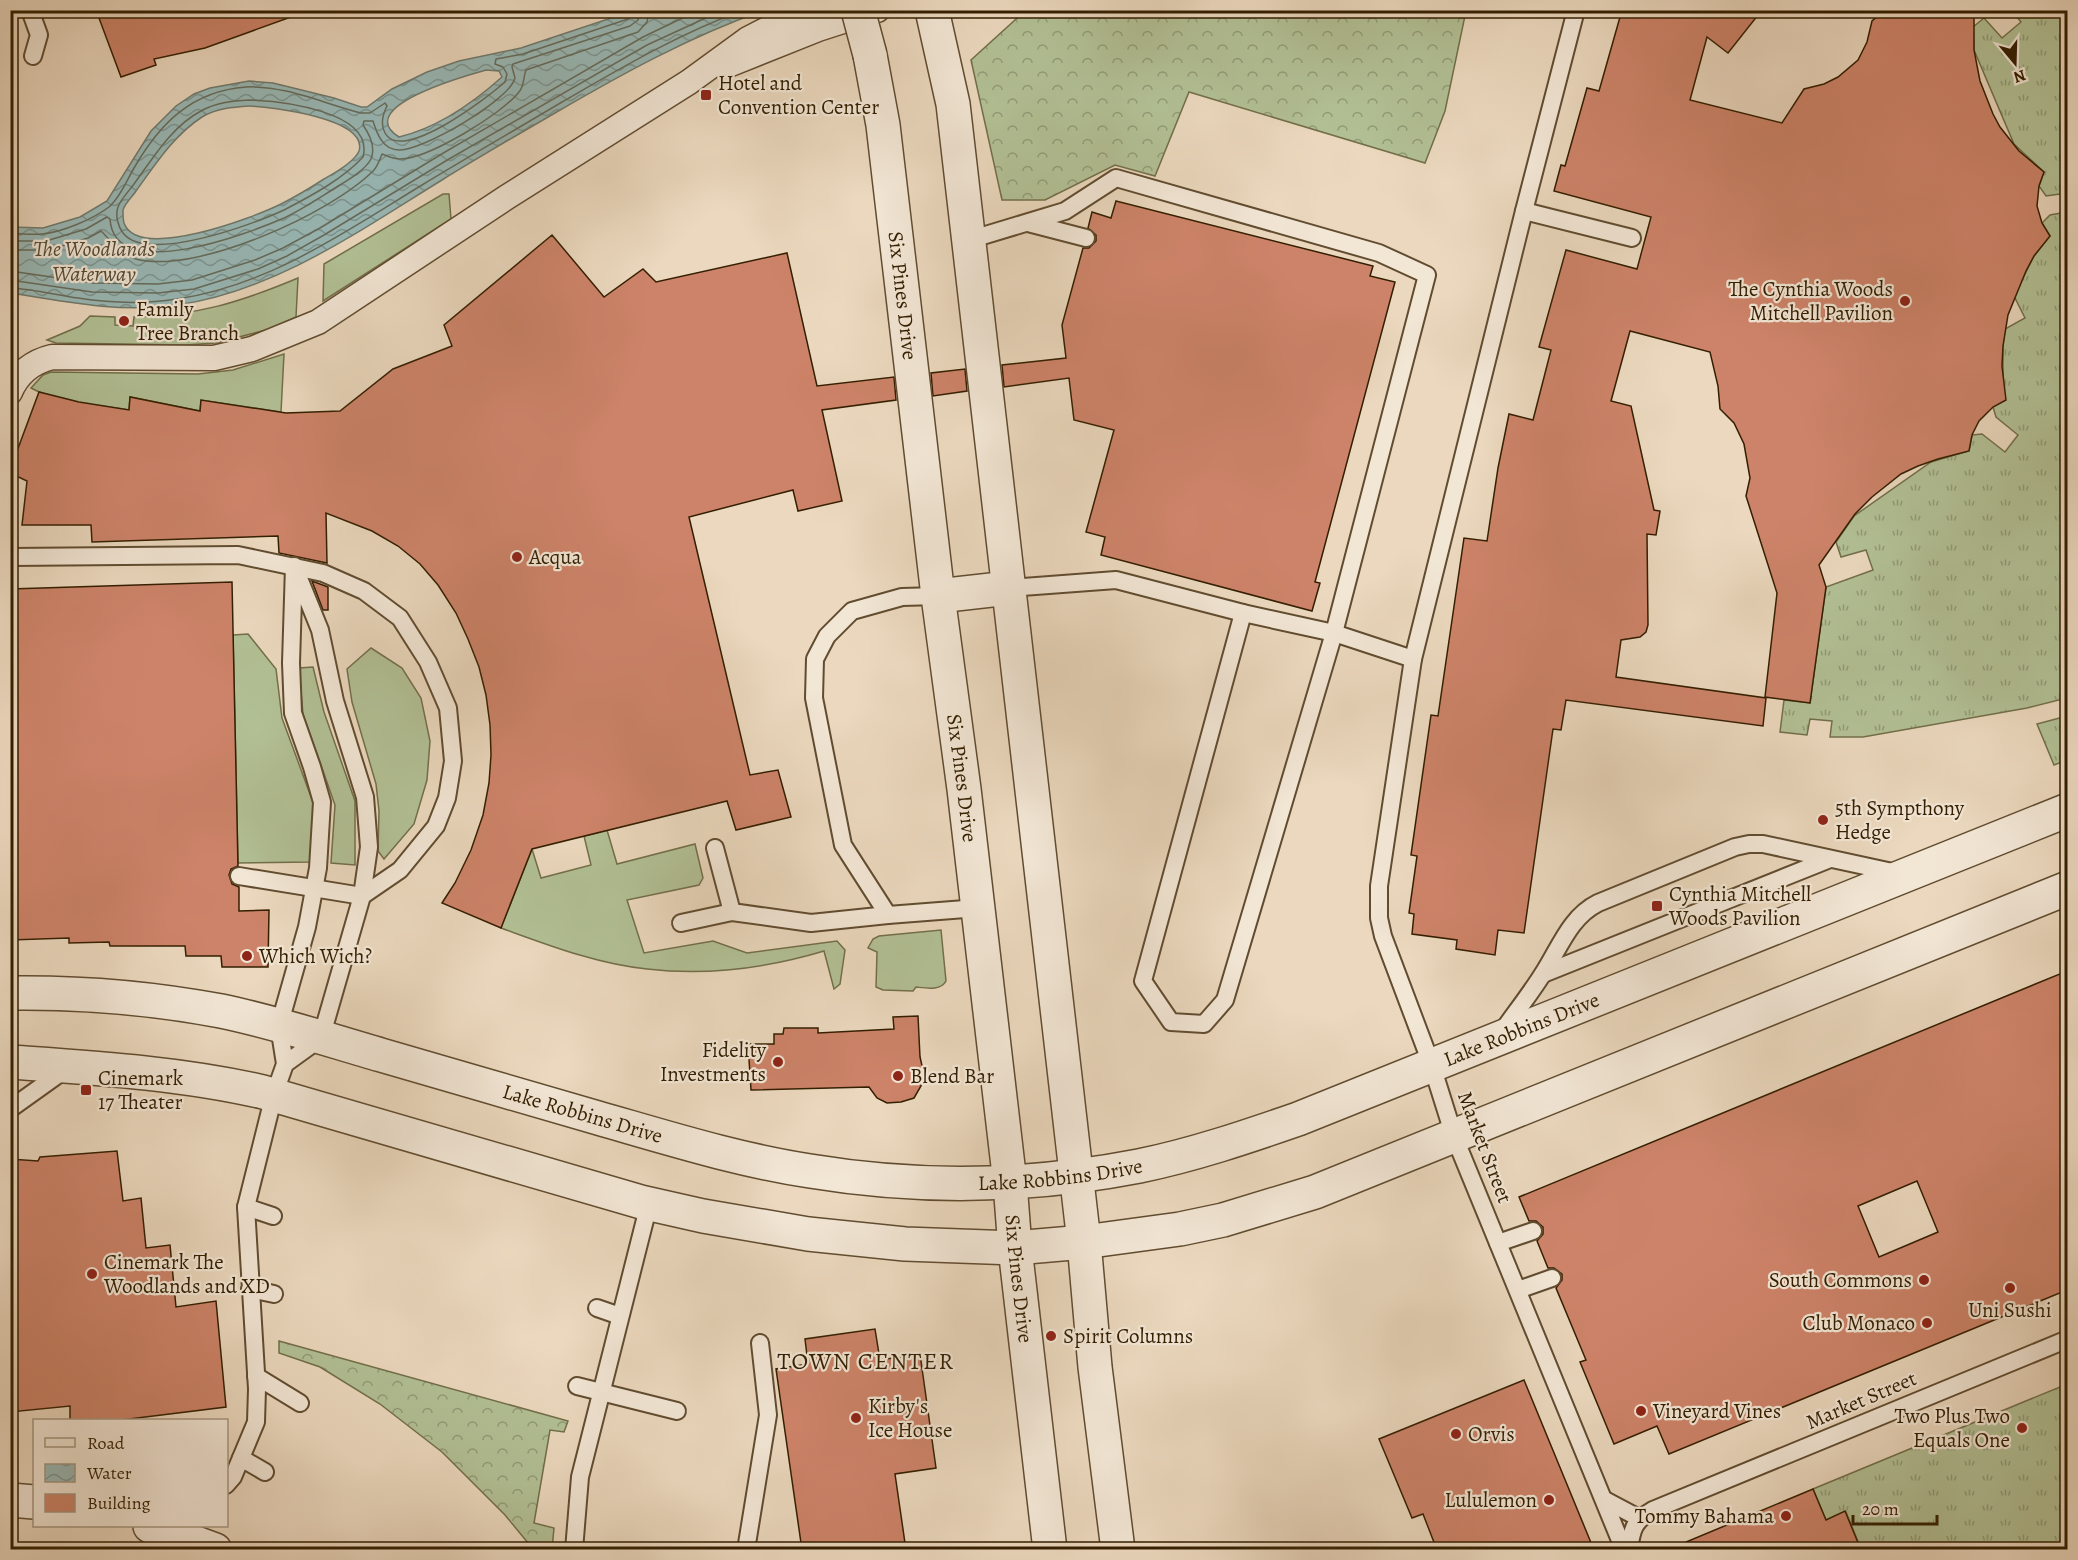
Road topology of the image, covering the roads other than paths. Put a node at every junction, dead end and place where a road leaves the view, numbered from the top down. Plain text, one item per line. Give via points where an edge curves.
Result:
1 (30, 10) edge
2 (813, 10) edge
3 (858, 10) edge
4 (877, 10) edge
5 (1576, 10) edge
6 (936, 24) edge
7 (33, 56) dead end
8 (688, 82) junction
9 (1524, 211) junction
10 (1026, 223) junction
11 (1086, 238) dead end
12 (1632, 238) dead end
13 (969, 240) junction
14 (10, 392) edge
15 (10, 557) edge
16 (294, 566) junction
17 (1009, 588) junction
18 (939, 596) junction
19 (1243, 613) junction
20 (1334, 633) junction
21 (1413, 659) junction
22 (2067, 810) edge
23 (715, 848) dead end
24 (1830, 859) junction
25 (239, 876) dead end
26 (1907, 876) junction
27 (2067, 888) edge
28 (314, 889) junction
29 (362, 896) junction
30 (978, 908) junction
31 (732, 912) junction
32 (888, 915) junction
33 (681, 923) dead end
34 (1543, 974) junction
35 (10, 993) edge
36 (279, 1026) junction
37 (321, 1038) junction
38 (1494, 1042) junction
39 (10, 1062) edge
40 (285, 1064) junction
41 (70, 1065) junction
42 (1432, 1066) junction
43 (274, 1095) junction
44 (10, 1108) edge
45 (1454, 1136) junction
46 (1075, 1176) junction
47 (1010, 1183) junction
48 (649, 1204) junction
49 (246, 1207) junction
50 (273, 1216) dead end
51 (1533, 1231) dead end
52 (1084, 1242) junction
53 (1498, 1243) junction
54 (1015, 1248) junction
55 (1552, 1278) dead end
56 (250, 1289) junction
57 (1518, 1290) junction
58 (274, 1294) dead end
59 (597, 1308) dead end
60 (620, 1316) junction
61 (2067, 1339) edge
62 (760, 1343) dead end
63 (256, 1376) junction
64 (577, 1386) dead end
65 (602, 1391) junction
66 (300, 1403) dead end
67 (677, 1411) dead end
68 (240, 1458) junction
69 (265, 1472) dead end
70 (228, 1481) edge
71 (10, 1500) edge
72 (1605, 1500) junction
73 (33, 1502) edge
74 (1639, 1518) junction
75 (154, 1527) edge
76 (201, 1538) edge
77 (574, 1550) edge
78 (746, 1550) edge
79 (1050, 1550) edge
80 (1118, 1550) edge
81 (1624, 1550) edge
82 (1629, 1550) edge

1 - 7 lane via 39,35
2 - 8 street via 748,39
3 - 18 street, Six Pines Drive, bridge via 883,125
4 - 8 street via 782,42
5 - 9 lane, Market Street
6 - 13 street via 953,104
8 - 14 street via 318,322 238,354 214,358 52,357 25,370
9 - 12 lane
9 - 21 lane, Market Street
10 - 11 lane
10 - 13 lane
10 - 20 lane via 1065,212 1116,178 1379,253 1427,275
13 - 17 street
15 - 16 lane via 238,555
16 - 28 lane via 293,713 322,802
16 - 29 lane via 320,630 334,701 364,797 369,847
16 - 29 lane via 323,573 364,591 400,618 428,662 448,708 453,761 447,798 436,826 400,870
17 - 18 street
17 - 19 lane via 1116,580
17 - 46 street
18 - 30 street, Six Pines Drive
18 - 32 lane via 902,597 852,611 827,636 815,659 814,698 843,845
19 - 20 lane
19 - 20 lane via 1143,981 1171,1023 1204,1024 1225,1000
20 - 21 lane
21 - 42 lane, Market Street via 1378,901 1383,936
22 - 26 street, Lake Robbins Drive
23 - 31 lane
24 - 26 lane
24 - 34 lane
24 - 34 lane via 1756,844 1715,855 1584,911 1570,927
25 - 28 lane
26 - 38 street, Lake Robbins Drive
27 - 45 street
28 - 29 lane
28 - 36 lane
29 - 37 lane
30 - 32 lane
30 - 47 street, Six Pines Drive
31 - 32 lane via 811,923
31 - 33 lane
34 - 38 lane
35 - 36 street, Lake Robbins Drive via 76,994 176,1004
36 - 37 street, Lake Robbins Drive
36 - 40 lane
37 - 40 lane
37 - 47 street, Lake Robbins Drive via 754,1161 809,1172 913,1183
38 - 42 street, Lake Robbins Drive
39 - 41 street
40 - 43 lane
41 - 43 street via 226,1083
41 - 44 lane
42 - 45 lane, Market Street
42 - 46 street, Lake Robbins Drive via 1341,1104 1223,1144 1143,1165
43 - 48 street
43 - 49 lane
45 - 52 street via 1315,1192 1223,1221
45 - 53 lane, Market Street
46 - 47 street, Lake Robbins Drive
46 - 52 street
47 - 54 street, Six Pines Drive
48 - 54 street via 808,1234 905,1244
48 - 60 lane
49 - 50 lane
49 - 56 lane
51 - 53 lane
52 - 54 street
52 - 80 street
53 - 57 lane, Market Street
54 - 79 street, Six Pines Drive
55 - 57 lane
56 - 58 lane
56 - 63 lane
57 - 72 lane, Market Street
59 - 60 lane
60 - 65 lane
61 - 74 lane, Market Street
62 - 78 lane via 768,1415
63 - 66 lane
63 - 68 lane via 256,1422
64 - 65 lane
65 - 67 lane
65 - 77 lane via 580,1477
68 - 69 lane
68 - 70 lane
71 - 73 street
72 - 74 lane
72 - 81 lane, Market Street
74 - 82 lane
75 - 76 street

